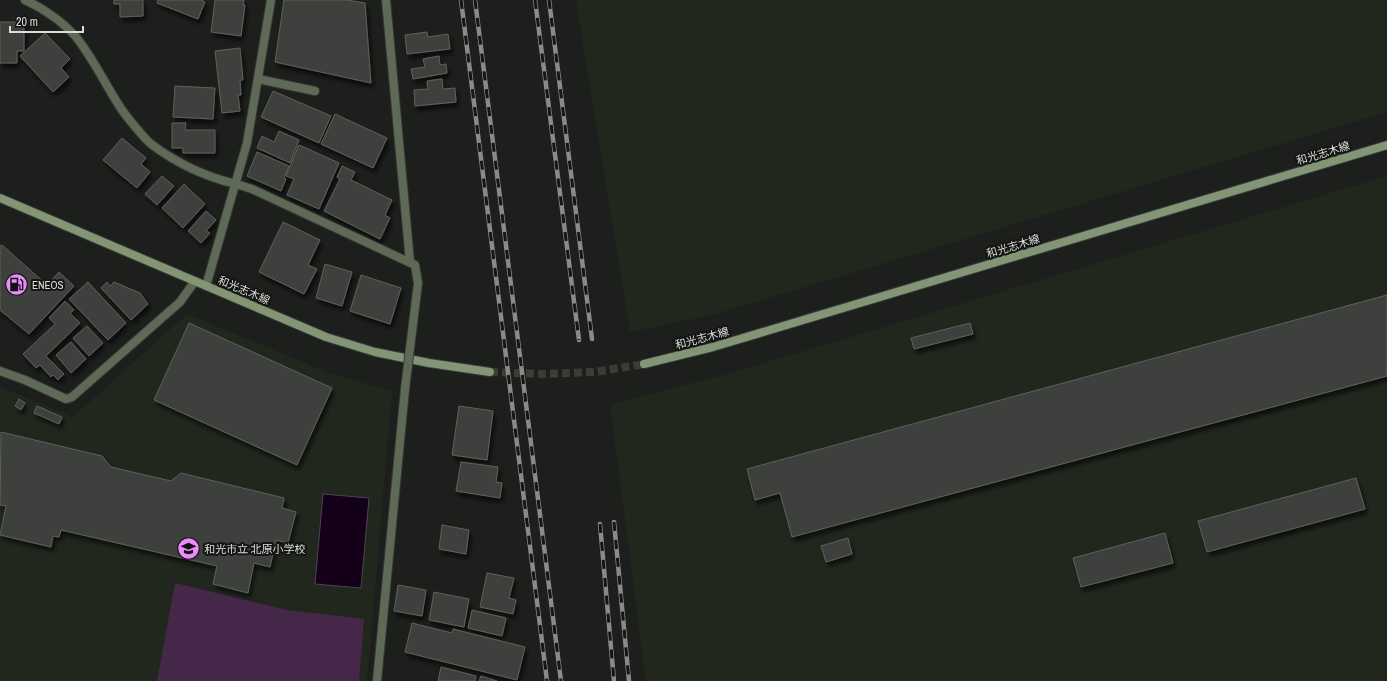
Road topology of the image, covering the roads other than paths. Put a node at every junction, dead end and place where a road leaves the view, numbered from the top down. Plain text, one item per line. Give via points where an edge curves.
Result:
1 (25, 0) edge
2 (271, 0) edge
3 (386, 0) edge
4 (258, 79) junction
5 (315, 91) dead end
6 (1387, 145) edge
7 (236, 184) junction
8 (0, 198) edge
9 (410, 262) junction
10 (195, 281) junction
11 (206, 286) junction
12 (644, 364) tunnel mouth
13 (0, 371) edge
14 (490, 372) tunnel mouth
15 (377, 681) edge

1 - 7 street via 56,19 76,37 120,108 150,143 187,166
2 - 4 street
3 - 9 street
4 - 5 street
4 - 7 street via 247,143
6 - 12 main road, 和光志木線 via 713,347
7 - 9 street
7 - 11 street
8 - 10 main road, 和光志木線
9 - 15 street, bridge via 415,265 418,283 405,389
10 - 11 main road, 和光志木線
10 - 13 street via 180,302 72,397 66,399
11 - 14 main road, 和光志木線 via 326,336 375,352

